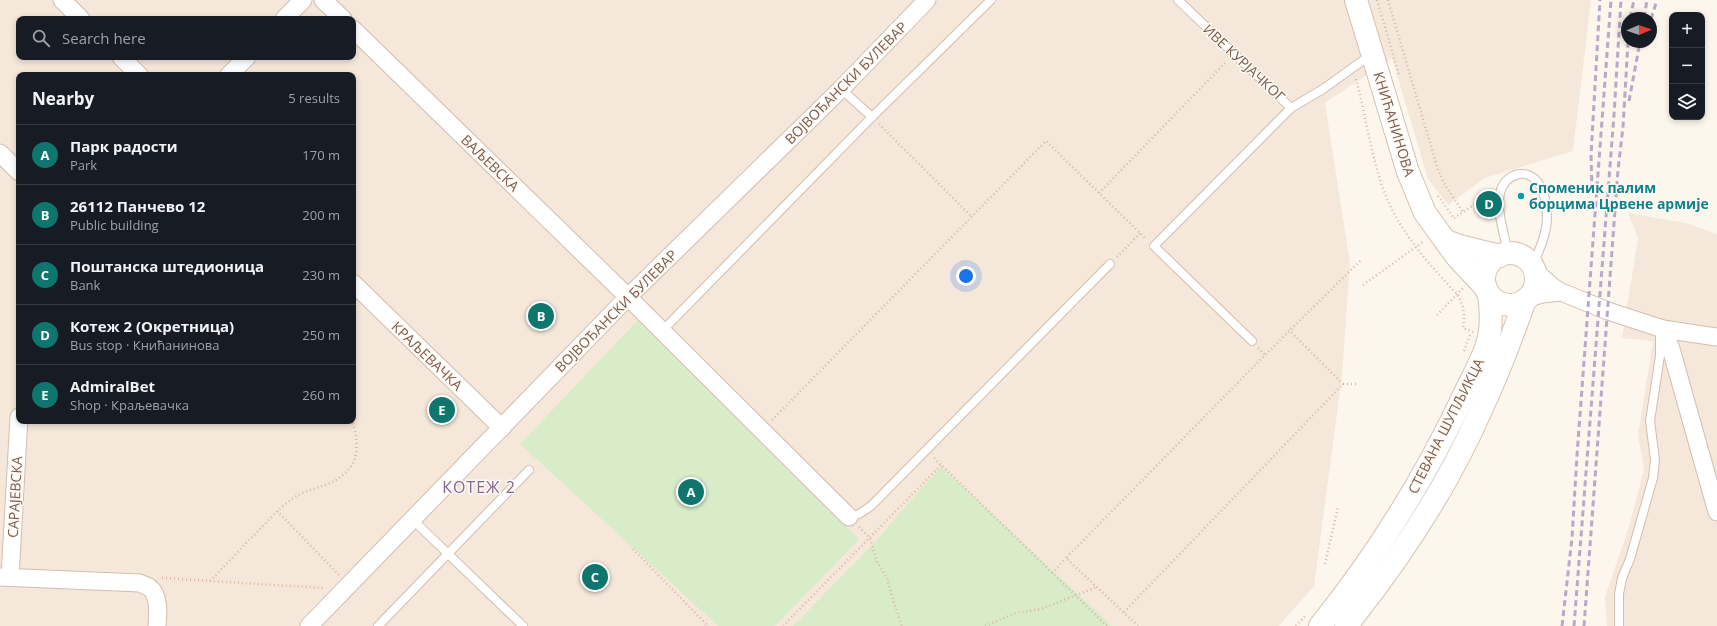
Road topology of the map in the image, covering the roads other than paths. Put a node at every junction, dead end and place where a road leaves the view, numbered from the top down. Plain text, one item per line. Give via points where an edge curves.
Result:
1 (62, 0) edge
2 (303, 0) edge
3 (323, 0) edge
4 (927, 0) edge
5 (991, 0) edge
6 (1178, 0) edge
7 (1356, 0) edge
8 (79, 16) edge
9 (287, 16) edge
10 (340, 16) edge
11 (356, 32) edge
12 (1372, 54) junction
13 (124, 60) edge
14 (243, 60) edge
15 (136, 72) edge
16 (232, 72) edge
17 (841, 89) junction
18 (1291, 108) junction
19 (872, 117) junction
20 (0, 153) edge
21 (16, 169) edge
22 (1436, 240) junction
23 (1504, 255) junction
24 (1110, 264) road end
25 (1533, 268) junction
26 (356, 286) edge
27 (1477, 290) junction
28 (1561, 292) junction
29 (628, 297) junction
30 (1527, 299) junction
31 (1661, 328) junction
32 (662, 331) junction
33 (1717, 337) edge
34 (1252, 341) dead end
35 (18, 424) edge
36 (502, 428) junction
37 (529, 470) dead end
38 (1717, 512) edge
39 (849, 517) joint
40 (413, 520) junction
41 (448, 553) junction
42 (5, 577) edge
43 (1314, 619) edge
44 (157, 626) edge
45 (309, 626) edge
46 (378, 626) edge
47 (523, 626) edge
48 (1346, 626) edge
49 (1619, 626) edge

1 - 8 street
2 - 9 street
3 - 10 street
4 - 17 street, ВОЈВОЂАНСКИ БУЛЕВАР
5 - 19 lane
6 - 18 lane, ИВЕ КУРЈАЧКОГ
7 - 12 main road, КНИЋАНИНОВА
11 - 29 street, ВАЉЕВСКА
12 - 18 lane, ИВЕ КУРЈАЧКОГ
12 - 22 main road, КНИЋАНИНОВА via 1408,172
13 - 15 street
14 - 16 street
17 - 19 lane
17 - 29 street, ВОЈВОЂАНСКИ БУЛЕВАР
18 - 34 lane via 1154,246
19 - 32 lane
20 - 21 street
22 - 23 main road
22 - 27 main road, КНИЋАНИНОВА via 1457,257
23 - 25 main road via 1522,256
23 - 25 lane via 1500,195 1508,178 1525,174 1533,177 1543,192 1547,219
23 - 27 main road via 1493,260
24 - 39 lane via 871,506
25 - 28 street via 1552,287
25 - 30 main road via 1535,286
26 - 36 street, КРАЉЕВАЧКА
27 - 30 main road via 1506,305
27 - 43 main road, СТЕВАНА ШУПЉИКЦА via 1491,323 1486,347 1437,450 1408,502 1350,589
28 - 30 street
28 - 31 street
29 - 32 street, ВАЉЕВСКА
29 - 36 street, ВОЈВОЂАНСКИ БУЛЕВАР
30 - 48 main road, СТЕВАНА ШУПЉИКЦА via 1484,405 1455,462 1414,531
31 - 33 street
31 - 38 street via 1671,349
31 - 49 lane via 1660,356 1650,421 1655,460 1653,478 1630,559 1622,578
32 - 39 street, ВАЉЕВСКА
35 - 42 street, САРАЈЕВСКА
36 - 40 street, ВОЈВОЂАНСКИ БУЛЕВАР
37 - 41 lane
40 - 41 lane
40 - 45 street, ВОЈВОЂАНСКИ БУЛЕВАР
41 - 46 lane
41 - 47 lane
42 - 44 street via 140,583 150,588 156,598

